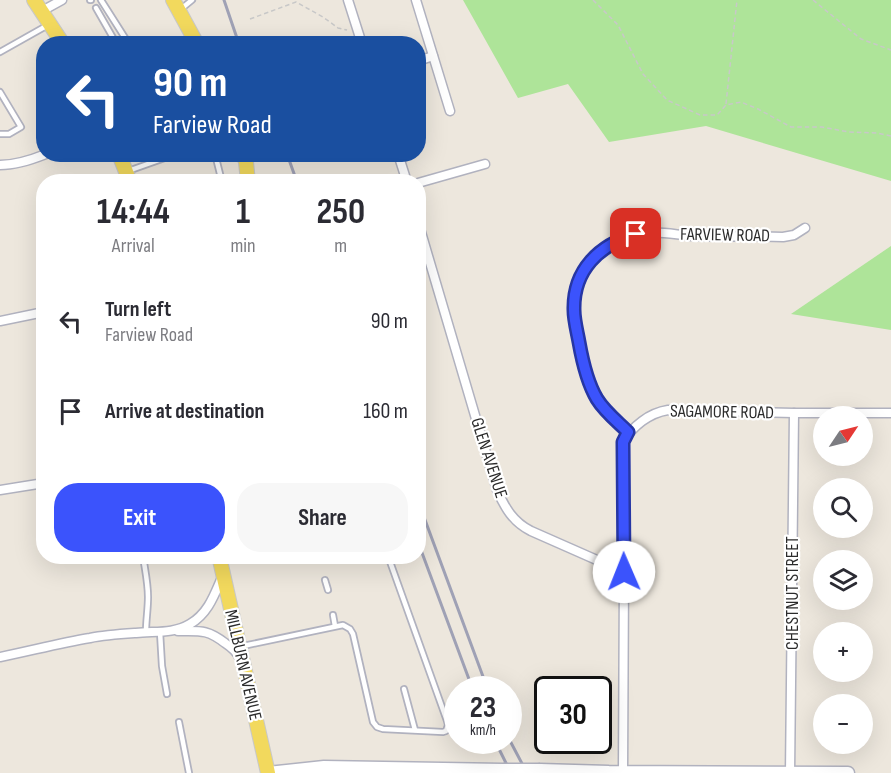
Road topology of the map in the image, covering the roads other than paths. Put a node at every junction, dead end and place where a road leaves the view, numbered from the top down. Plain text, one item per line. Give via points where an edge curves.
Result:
1 (62, 0) edge
2 (101, 0) edge
3 (192, 0) edge
4 (348, 0) edge
5 (416, 0) edge
6 (176, 5) edge
7 (96, 8) dead end
8 (42, 12) edge
9 (58, 36) edge
10 (112, 36) edge
11 (124, 36) edge
12 (193, 36) edge
13 (359, 36) edge
14 (0, 52) edge
15 (433, 56) junction
16 (426, 58) edge
17 (0, 93) edge
18 (450, 111) dead end
19 (0, 134) edge
20 (36, 158) edge
21 (159, 162) edge
22 (484, 164) dead end
23 (0, 165) edge
24 (134, 174) edge
25 (426, 181) edge
26 (805, 228) dead end
27 (426, 249) edge
28 (36, 314) edge
29 (0, 321) edge
30 (794, 413) junction
31 (891, 413) edge
32 (628, 432) junction
33 (36, 484) edge
34 (0, 489) edge
35 (144, 564) edge
36 (221, 564) edge
37 (391, 564) edge
38 (624, 572) junction
39 (223, 575) junction
40 (326, 580) dead end
41 (327, 590) dead end
42 (333, 615) dead end
43 (335, 626) junction
44 (171, 631) junction
45 (146, 632) junction
46 (160, 632) junction
47 (239, 647) junction
48 (0, 657) edge
49 (243, 665) junction
50 (404, 689) dead end
51 (167, 694) dead end
52 (179, 722) dead end
53 (415, 730) junction
54 (623, 772) edge
55 (790, 772) edge
56 (189, 773) edge
57 (268, 773) edge
58 (848, 773) edge

1 - 8 street
2 - 11 lane
3 - 6 lane
4 - 13 street
5 - 15 street
6 - 12 main road
7 - 10 lane
8 - 9 main road
8 - 14 lane
15 - 16 street
15 - 18 street
17 - 19 lane via 21,127
20 - 23 street
21 - 24 lane
22 - 25 street
26 - 32 street, FARVIEW ROAD via 783,237 642,233 615,241 590,261 574,304 581,354 597,399
27 - 38 street, GLEN AVENUE via 497,490 508,513 523,527
28 - 29 street
30 - 31 street, SAGAMORE ROAD
30 - 32 street, SAGAMORE ROAD via 659,411
30 - 55 street, CHESTNUT STREET
32 - 38 street via 623,442
33 - 34 street
35 - 45 lane
36 - 39 main road, MILLBURN AVENUE
37 - 53 lane via 448,725 443,732
38 - 54 street
39 - 44 street via 205,612
39 - 47 main road, MILLBURN AVENUE
40 - 41 lane
42 - 43 lane
43 - 47 lane
43 - 53 lane via 342,625 353,634 377,728
44 - 46 street
44 - 49 street via 216,636 236,651
45 - 46 street
45 - 48 street via 90,638
46 - 51 lane
47 - 49 main road, MILLBURN AVENUE
49 - 57 main road, MILLBURN AVENUE
50 - 53 lane
52 - 56 lane
54 - 55 main road
54 - 57 main road, bridge via 324,767
55 - 58 main road

